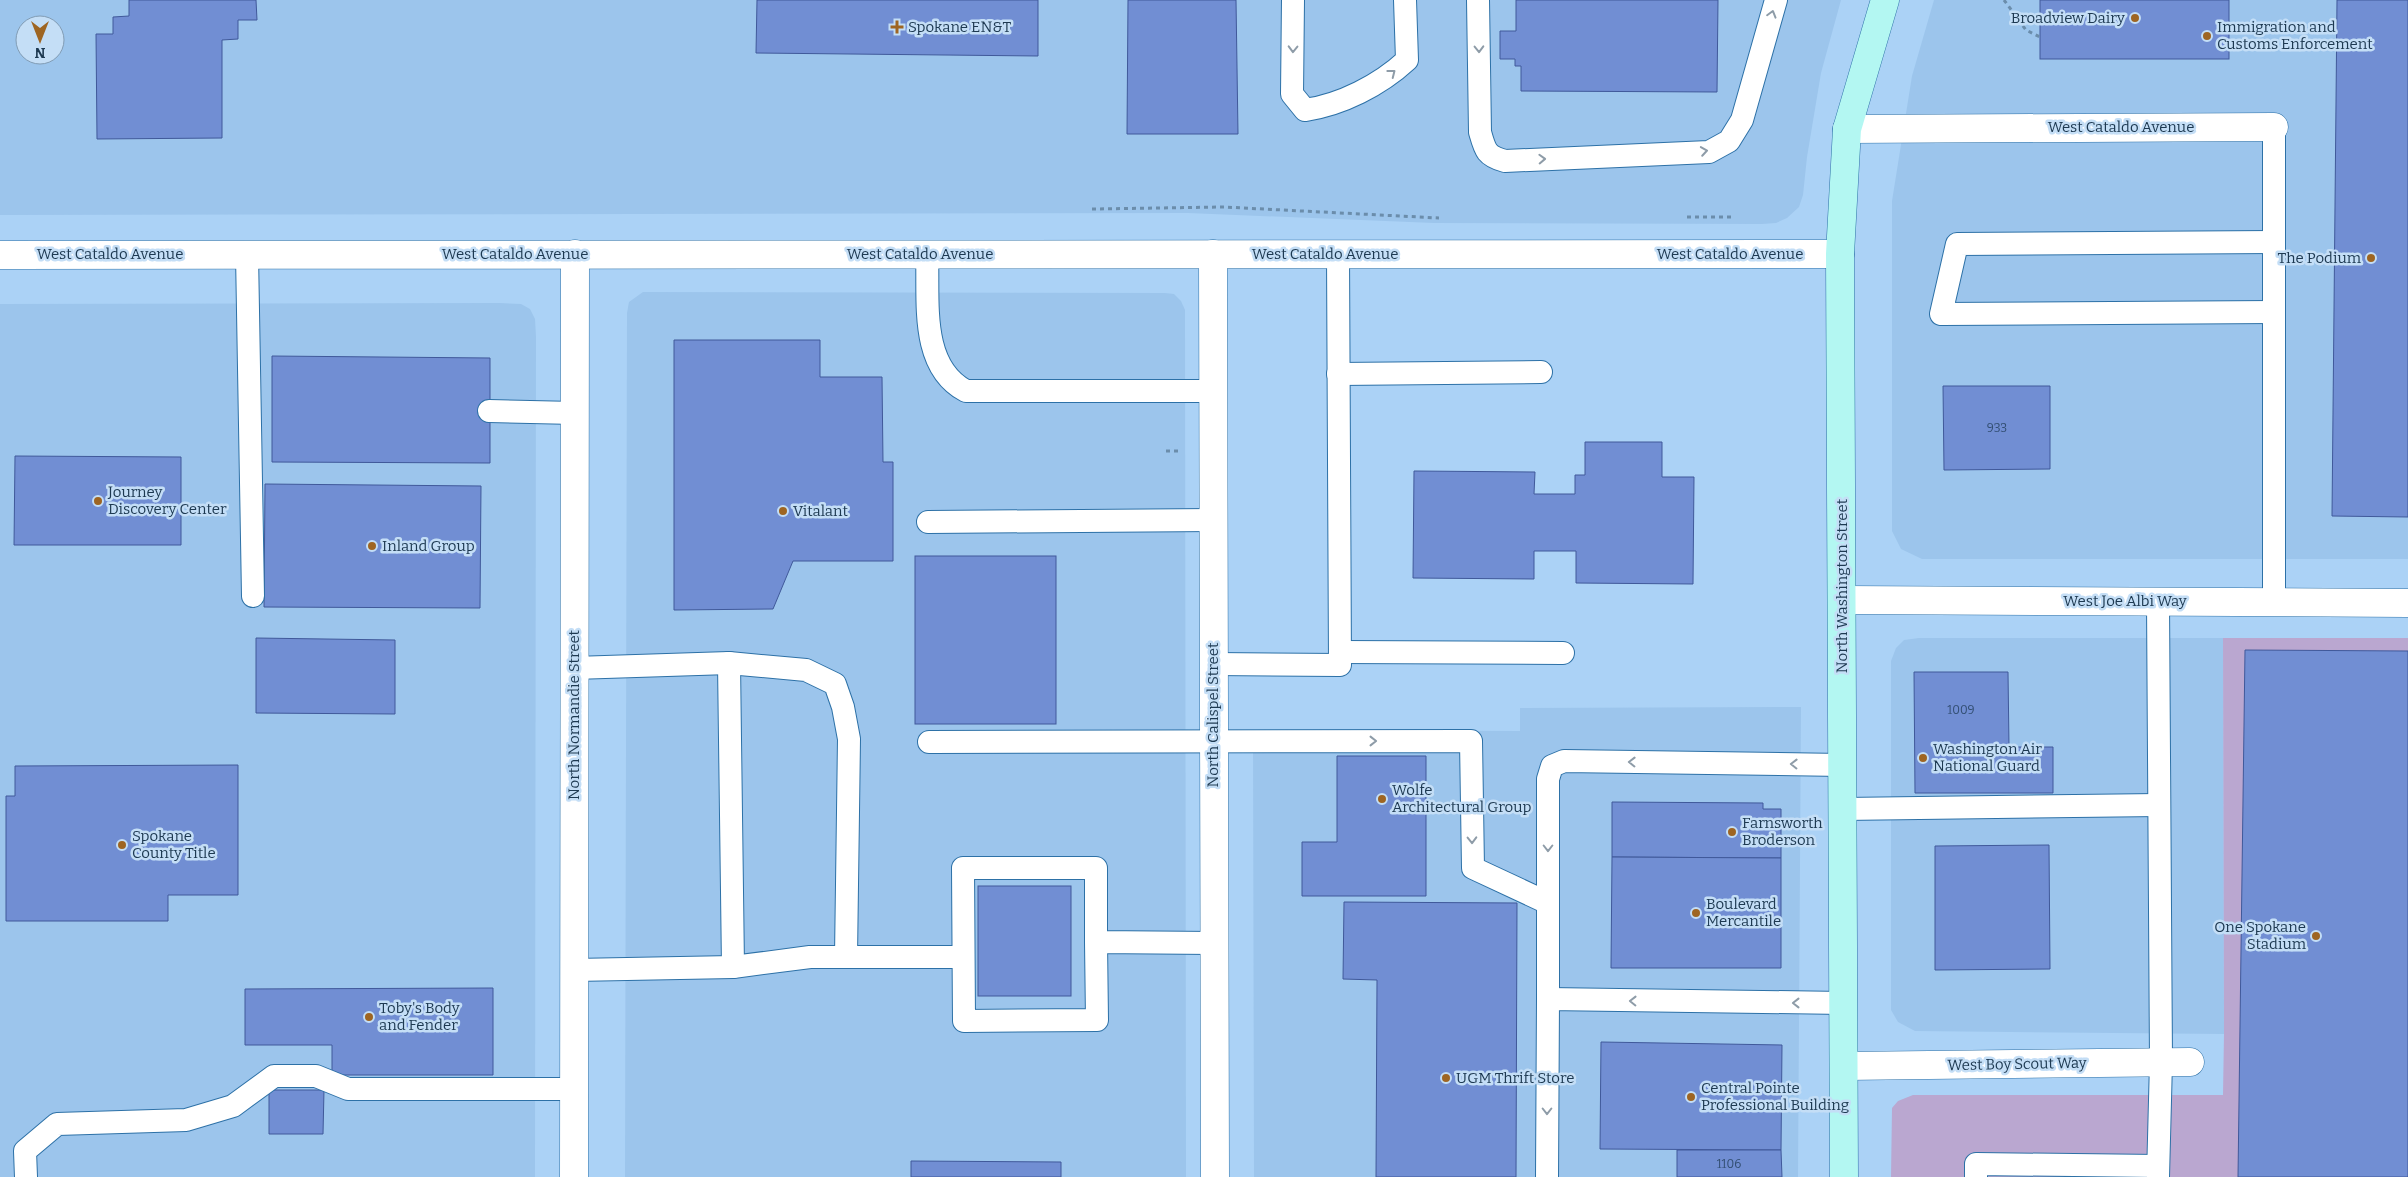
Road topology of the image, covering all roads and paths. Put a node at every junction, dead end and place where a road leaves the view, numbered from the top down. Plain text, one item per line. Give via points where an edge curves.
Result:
1 (1293, 0) edge
2 (1405, 0) edge
3 (1478, 0) edge
4 (1776, 0) edge
5 (1885, 0) edge
6 (2004, 0) edge
7 (2040, 37) dead end
8 (2274, 127) joint
9 (1847, 128) junction
10 (1092, 209) dead end
11 (1733, 217) dead end
12 (1442, 218) dead end
13 (1684, 218) dead end
14 (2274, 242) junction
15 (247, 254) junction
16 (575, 254) junction
17 (926, 254) junction
18 (1212, 254) junction
19 (1338, 254) junction
20 (1840, 254) junction
21 (0, 255) edge
22 (2274, 312) junction
23 (1541, 372) dead end
24 (1338, 374) junction
25 (1213, 391) junction
26 (489, 411) dead end
27 (575, 413) junction
28 (1213, 520) junction
29 (928, 522) dead end
30 (253, 596) dead end
31 (1842, 600) junction
32 (2158, 602) junction
33 (2274, 602) junction
34 (2408, 603) edge
35 (1340, 652) junction
36 (1563, 653) dead end
37 (729, 663) junction
38 (1213, 664) junction
39 (574, 668) junction
40 (1213, 741) junction
41 (929, 742) dead end
42 (1843, 764) junction
43 (2159, 805) junction
44 (1843, 809) junction
45 (1548, 903) junction
46 (1096, 942) junction
47 (1214, 943) junction
48 (846, 957) junction
49 (963, 957) junction
50 (733, 967) junction
51 (574, 970) junction
52 (1548, 1000) junction
53 (1844, 1003) junction
54 (2161, 1062) junction
55 (2190, 1062) dead end
56 (1845, 1066) junction
57 (574, 1089) junction
58 (2158, 1172) edge
59 (26, 1177) edge
60 (574, 1177) edge
61 (1215, 1177) edge
62 (1547, 1177) edge
63 (1844, 1177) edge
64 (1976, 1177) edge

1 -> 2 lane via 1292,94 1305,110 1327,107 1390,76 1407,60
3 -> 4 lane via 1480,132 1492,157 1504,161 1709,152 1729,141 1742,120
5 - 9 main road, North Washington Street
6 - 7 path via 2026,30
8 - 9 street, West Cataldo Avenue
8 - 14 lane
9 - 20 main road, North Washington Street
10 - 12 path via 1224,207
11 - 13 path
14 - 22 lane
14 - 22 lane via 1957,244 1942,314
15 - 16 street, West Cataldo Avenue
15 - 21 street, West Cataldo Avenue
15 - 30 lane
16 - 17 street, West Cataldo Avenue
16 - 27 street, North Normandie Street
17 - 18 street, West Cataldo Avenue
17 - 25 lane via 931,349 953,384 966,391
18 - 19 street, West Cataldo Avenue
18 - 25 street, North Calispel Street
19 - 20 street, West Cataldo Avenue
19 - 24 lane
20 - 31 main road, North Washington Street
22 - 33 lane
23 - 24 lane
24 - 35 lane
25 - 28 street, North Calispel Street
26 - 27 lane
27 - 39 street, North Normandie Street
28 - 29 lane
28 - 38 street, North Calispel Street
31 - 32 street, West Joe Albi Way
31 - 42 main road, North Washington Street
32 - 33 street, West Joe Albi Way
32 - 43 lane
33 - 34 street, West Joe Albi Way
35 - 36 lane
35 - 38 lane via 1340,665
37 - 39 lane
37 - 48 lane via 806,670 834,684 843,707 849,739
37 - 50 lane
38 - 40 street, North Calispel Street
39 - 51 street, North Normandie Street
40 - 41 lane
40 -> 45 lane via 1471,741 1473,868
40 - 47 street, North Calispel Street
42 - 44 main road, North Washington Street
42 -> 45 lane via 1564,761 1552,766 1548,778
43 - 44 lane
43 - 54 lane
44 - 53 main road, North Washington Street
45 - 52 lane
46 - 47 lane
46 - 49 lane via 1097,1020 964,1021
46 - 49 lane via 1096,868 963,868
47 - 61 street, North Calispel Street
48 - 49 lane
48 - 50 lane via 810,957
50 - 51 lane
51 - 57 street, North Normandie Street
53 -> 52 lane
52 -> 62 lane
53 - 56 main road, North Washington Street
54 - 55 street, West Boy Scout Way
54 - 56 street, West Boy Scout Way
54 - 58 lane
56 - 63 main road, North Washington Street
57 - 59 lane via 348,1089 316,1076 274,1076 233,1106 186,1120 57,1124 25,1151
57 - 60 street, North Normandie Street
58 - 64 lane via 1976,1164

